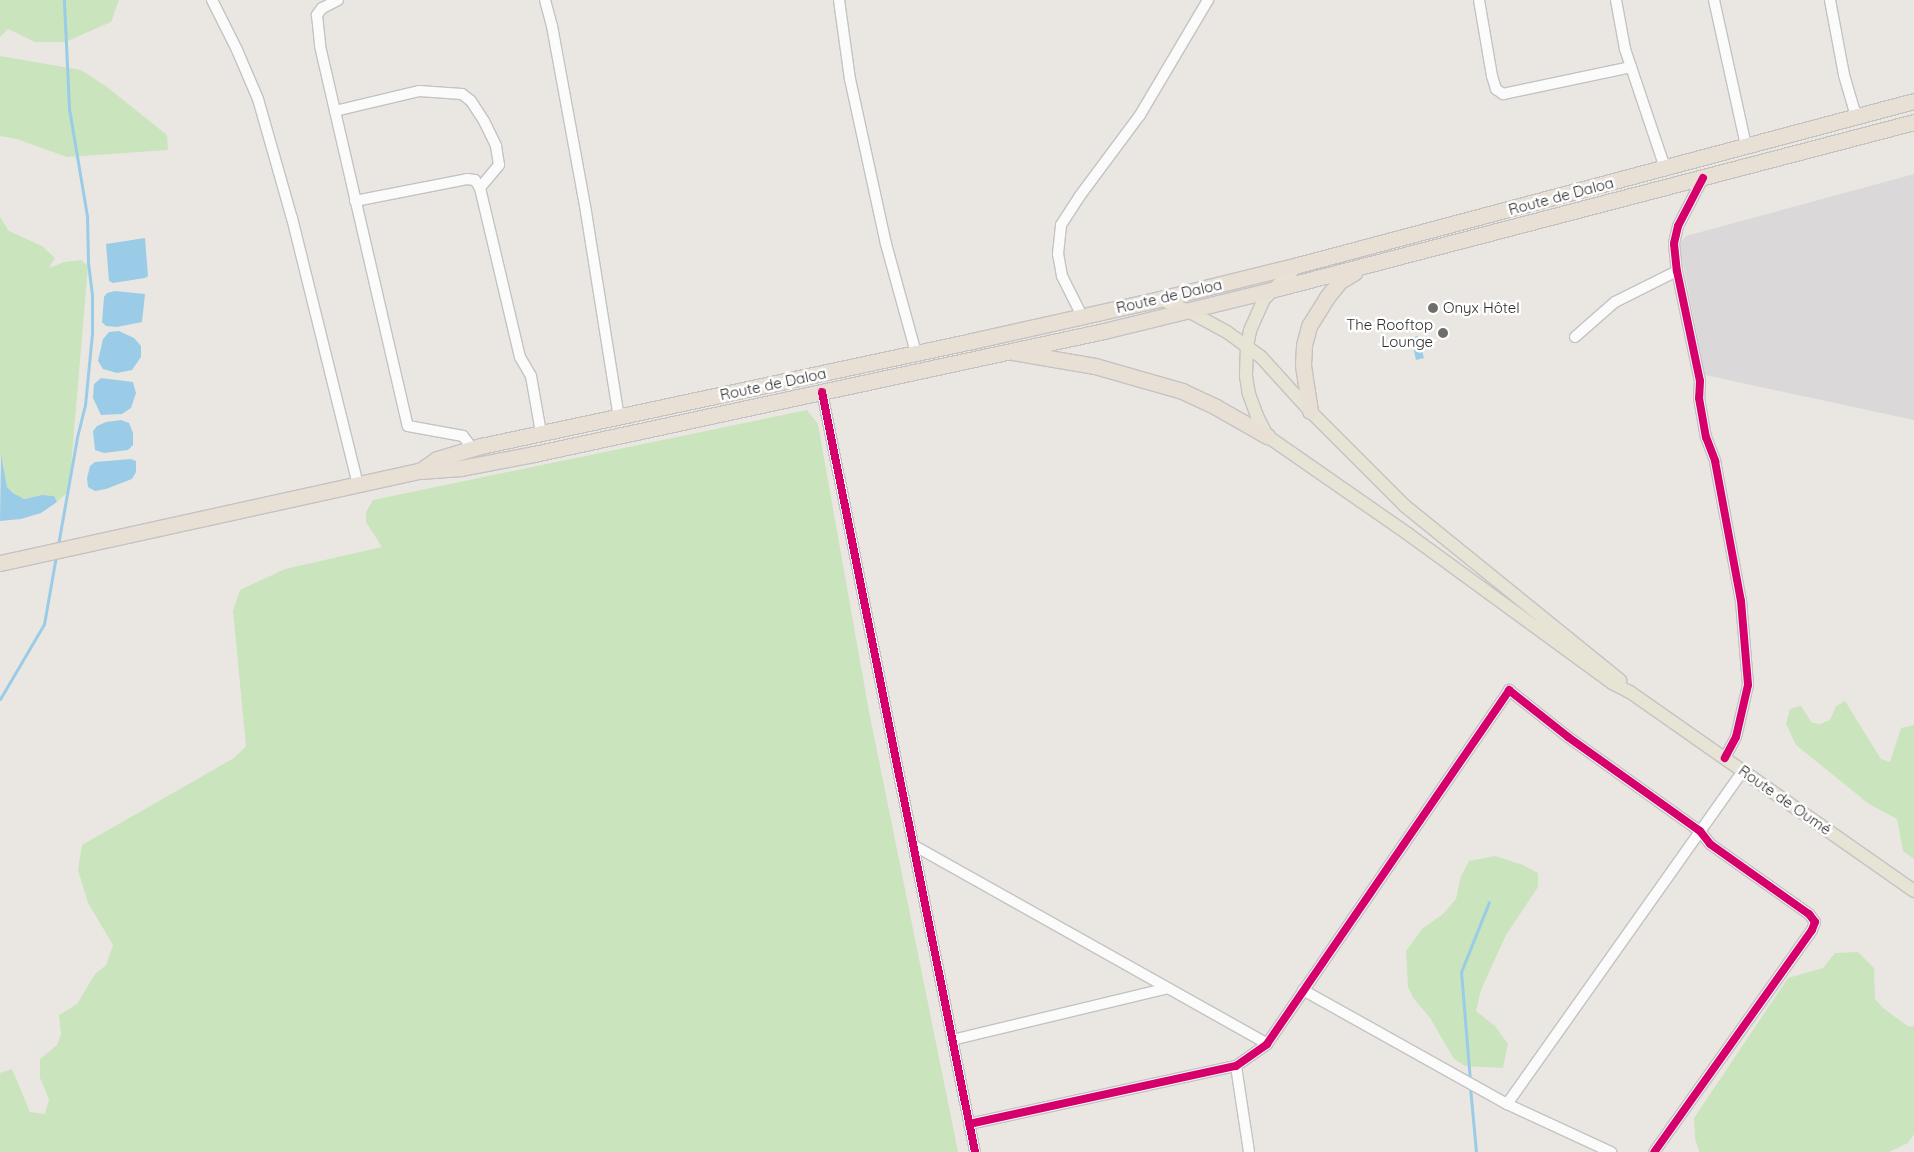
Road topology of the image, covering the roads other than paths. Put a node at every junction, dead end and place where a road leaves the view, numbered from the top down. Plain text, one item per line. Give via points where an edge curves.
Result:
1 (212, 0) edge
2 (338, 0) edge
3 (545, 0) edge
4 (838, 0) edge
5 (1208, 0) edge
6 (1478, 0) edge
7 (1616, 0) edge
8 (1714, 0) edge
9 (1830, 0) edge
10 (1631, 67) junction
11 (1914, 101) edge
12 (335, 111) junction
13 (1856, 116) junction
14 (1914, 122) edge
15 (1746, 146) junction
16 (1665, 168) junction
17 (1703, 178) junction
18 (480, 188) junction
19 (355, 201) junction
20 (1298, 265) junction
21 (1367, 265) junction
22 (1677, 270) junction
23 (1271, 290) junction
24 (1160, 299) junction
25 (1188, 311) junction
26 (1082, 316) junction
27 (1575, 337) dead end
28 (1247, 346) junction
29 (1006, 350) junction
30 (916, 353) junction
31 (822, 392) junction
32 (1310, 411) junction
33 (619, 417) junction
34 (540, 433) junction
35 (1267, 436) junction
36 (472, 448) junction
37 (420, 471) junction
38 (358, 484) junction
39 (0, 563) edge
40 (1630, 692) junction
41 (1725, 758) junction
42 (1744, 770) junction
43 (1700, 831) junction
44 (913, 845) junction
45 (1914, 891) edge
46 (1168, 988) junction
47 (1303, 990) junction
48 (952, 1040) junction
49 (1267, 1044) junction
50 (1236, 1066) junction
51 (1507, 1104) junction
52 (969, 1124) junction
53 (975, 1152) edge
54 (1249, 1152) edge
55 (1611, 1152) edge
56 (1654, 1152) edge

1 - 38 street via 258,99 292,218
2 - 12 street via 322,8 316,24
3 - 33 street via 586,212
4 - 30 street via 850,79 886,244
5 - 26 street via 1140,115 1061,225 1058,254 1062,276
6 - 10 street via 1492,76 1496,89 1503,94
7 - 10 street
8 - 15 street
9 - 13 street via 1844,75
10 - 16 street
11 - 13 highway, Route de Daloa
12 - 18 street via 419,91 462,94 484,121 496,146 499,165
12 - 19 street
13 - 15 highway, Route de Daloa
14 - 17 highway, Route de Daloa
15 - 16 highway, Route de Daloa
16 - 20 highway, Route de Daloa
17 - 21 highway, Route de Daloa
17 - 22 street via 1678,226 1674,244
18 - 19 street via 475,180 468,179
18 - 34 street via 520,357 531,376
19 - 36 street via 408,426 463,436
20 - 23 main road
20 - 24 highway, Route de Daloa
21 - 23 highway, Route de Daloa
21 - 32 highway via 1340,281 1309,326 1303,365
22 - 27 street via 1615,302
22 - 41 street via 1700,382 1699,398 1706,437 1715,461 1741,601 1748,685 1736,737
23 - 25 highway, Route de Daloa
23 - 28 main road via 1257,314
24 - 25 main road
24 - 26 highway, Route de Daloa
25 - 28 main road
25 - 29 highway, Route de Daloa
26 - 30 highway, Route de Daloa
28 - 32 main road
28 - 35 main road via 1249,394
29 - 31 highway, Route de Daloa
29 - 35 highway via 1095,366 1182,391 1216,406
30 - 33 highway, Route de Daloa
31 - 37 highway, Route de Daloa via 461,468
31 - 44 street
32 - 40 main road via 1405,506 1604,665
33 - 34 highway, Route de Daloa
34 - 36 highway, Route de Daloa
35 - 40 main road via 1461,571 1612,683
36 - 37 highway, Route de Daloa via 437,460
37 - 38 highway
38 - 39 highway
40 - 41 main road, Route de Oumé
41 - 42 main road, Route de Oumé
42 - 43 street
42 - 45 main road, Route de Oumé
43 - 47 street via 1509,690
43 - 51 street
43 - 56 street via 1710,844 1809,914 1815,922 1807,938
44 - 46 street
44 - 48 street
46 - 48 street
46 - 49 street
47 - 49 street
47 - 51 street
48 - 52 street
49 - 50 street
50 - 52 street
50 - 54 street
51 - 55 street
52 - 53 street

